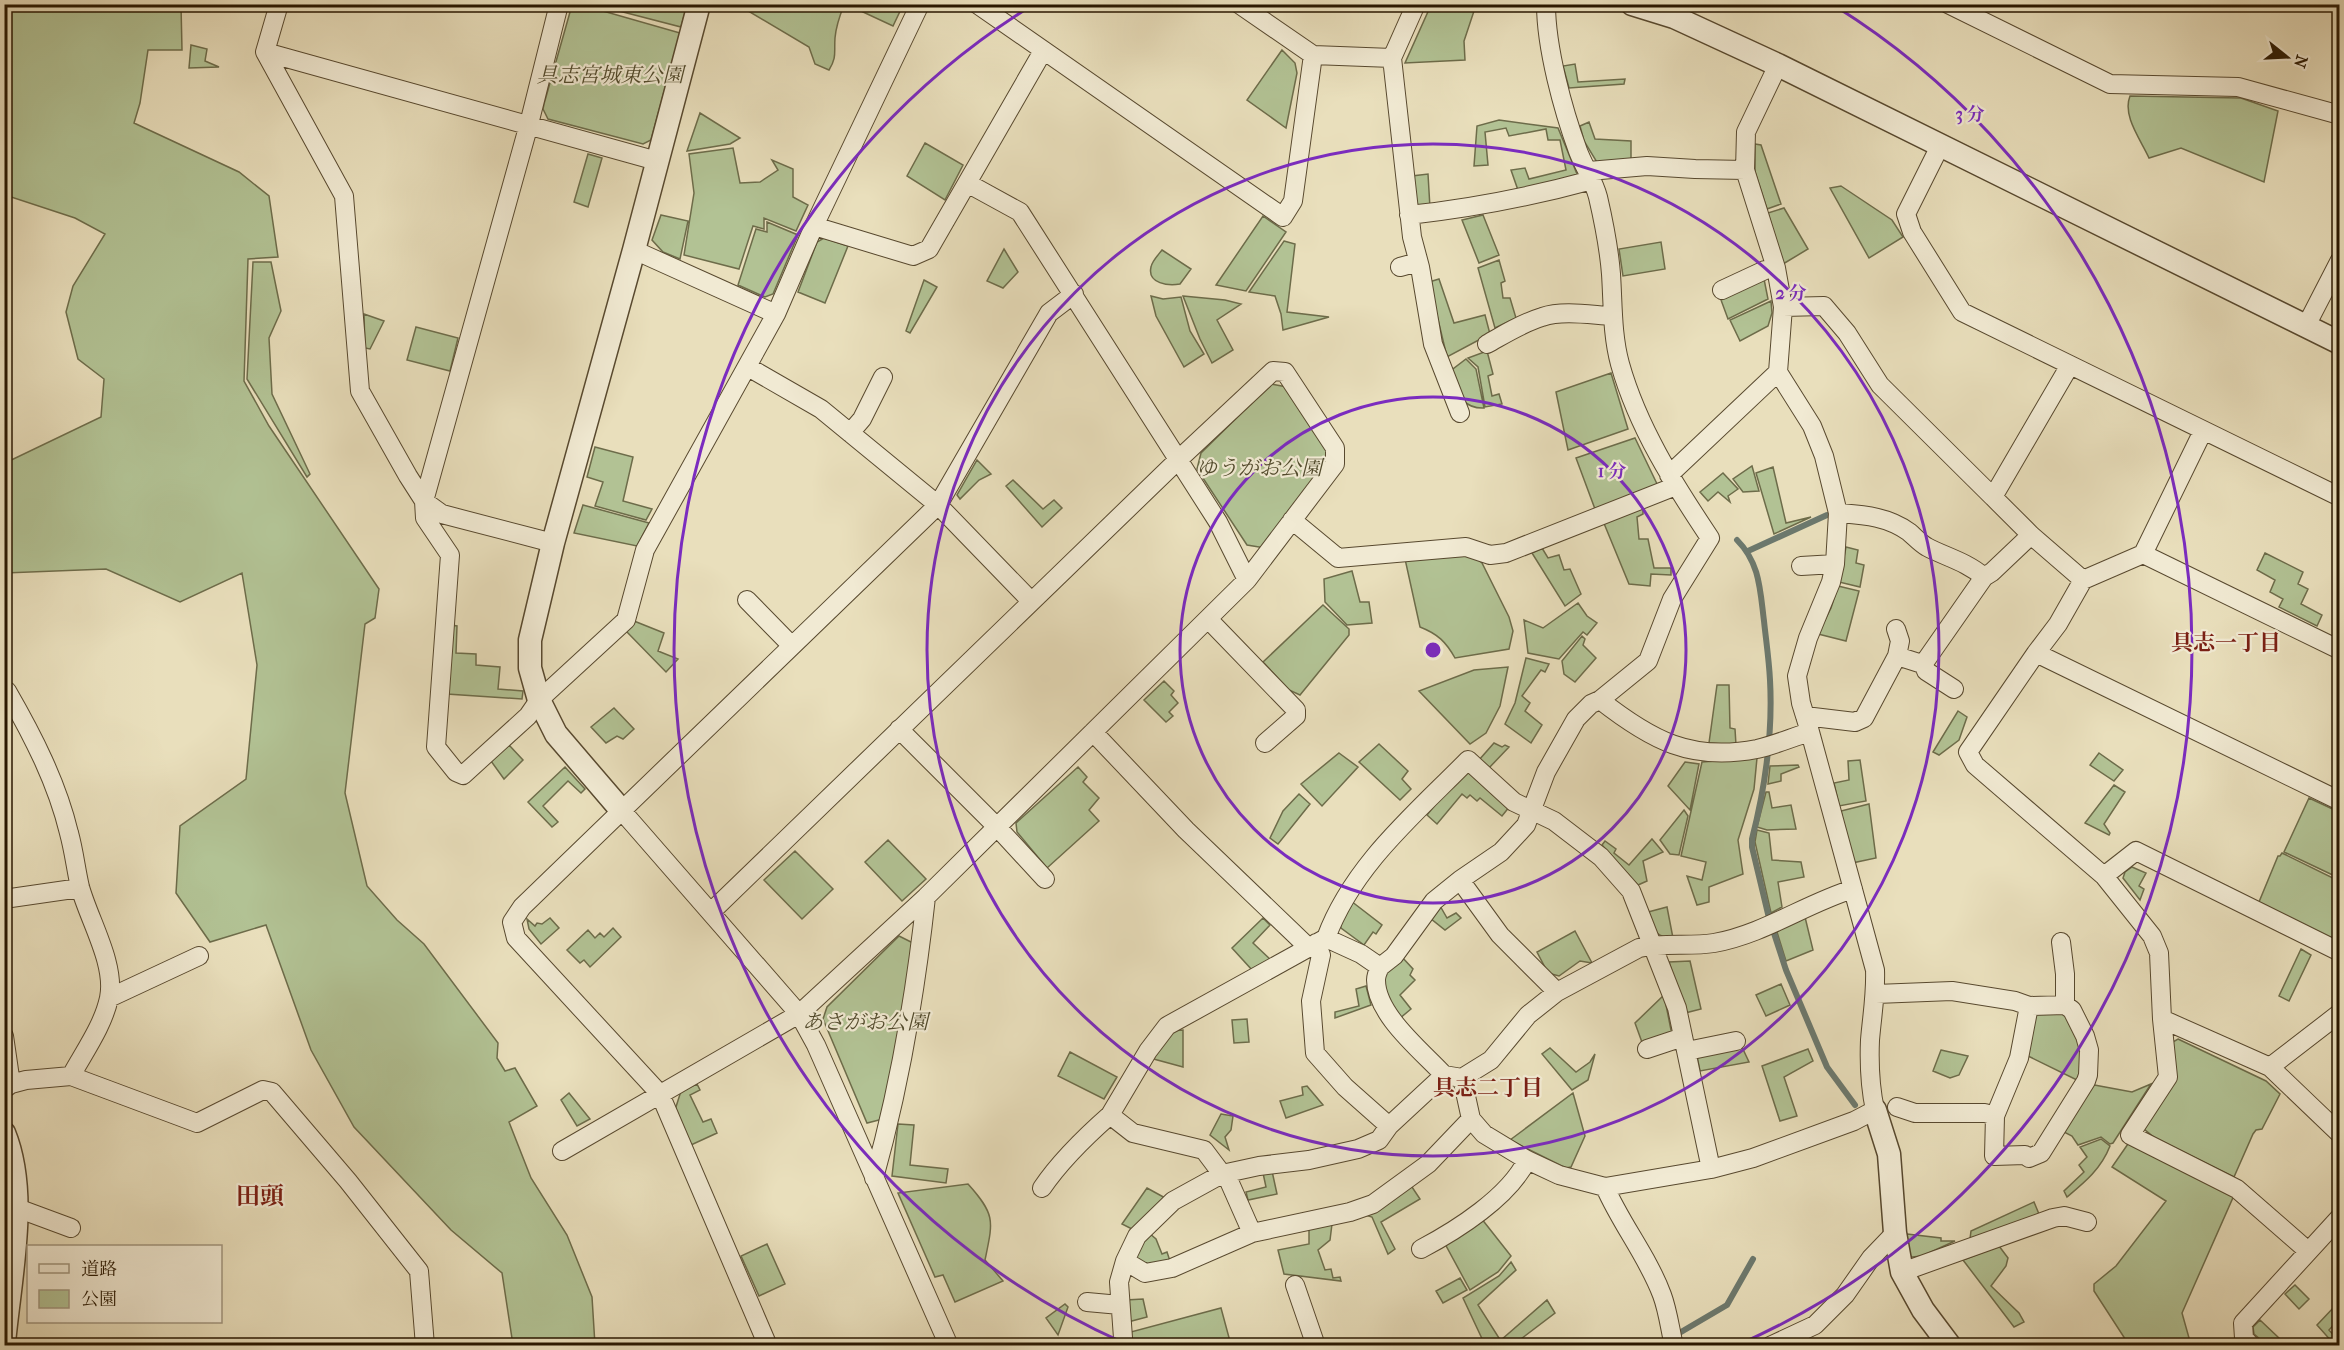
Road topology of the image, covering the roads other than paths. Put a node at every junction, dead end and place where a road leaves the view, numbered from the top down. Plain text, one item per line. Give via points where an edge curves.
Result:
1 (279, 4) edge
2 (559, 4) edge
3 (699, 4) edge
4 (920, 4) edge
5 (977, 4) edge
6 (1239, 4) edge
7 (1416, 4) edge
8 (1546, 4) edge
9 (1632, 4) edge
10 (1948, 4) edge
11 (1043, 51) junction
12 (266, 52) junction
13 (1313, 55) junction
14 (1392, 58) junction
15 (1778, 65) junction
16 (2340, 115) edge
17 (529, 124) junction
18 (1940, 146) junction
19 (657, 161) junction
20 (1745, 170) junction
21 (1590, 176) junction
22 (967, 183) junction
23 (1409, 215) junction
24 (814, 226) junction
25 (634, 250) junction
26 (2340, 260) edge
27 (1418, 262) junction
28 (1400, 267) dead end
29 (1776, 268) junction
30 (1722, 290) dead end
31 (1074, 294) junction
32 (1783, 306) junction
33 (776, 314) junction
34 (1612, 316) junction
35 (2306, 326) junction
36 (2340, 343) edge
37 (1487, 344) dead end
38 (2070, 365) junction
39 (748, 367) junction
40 (1779, 372) junction
41 (1445, 375) junction
42 (884, 377) dead end
43 (1427, 382) dead end
44 (1460, 413) dead end
45 (2203, 431) junction
46 (850, 433) junction
47 (1178, 460) junction
48 (1672, 480) junction
49 (2338, 492) edge
50 (1993, 497) junction
51 (424, 501) junction
52 (938, 505) junction
53 (1838, 513) junction
54 (1292, 520) junction
55 (2031, 536) junction
56 (553, 543) junction
57 (2143, 554) junction
58 (1835, 564) junction
59 (1801, 566) dead end
60 (1984, 577) junction
61 (1248, 580) junction
62 (2084, 580) junction
63 (747, 600) dead end
64 (1031, 601) junction
65 (1208, 619) junction
66 (1896, 629) dead end
67 (792, 646) junction
68 (2340, 650) edge
69 (2036, 653) junction
70 (1897, 656) junction
71 (1924, 663) junction
72 (1954, 689) dead end
73 (4, 692) edge
74 (539, 700) junction
75 (1600, 700) junction
76 (1808, 724) junction
77 (899, 729) junction
78 (1093, 732) junction
79 (1265, 743) dead end
80 (2340, 801) edge
81 (1530, 810) junction
82 (622, 812) junction
83 (997, 826) junction
84 (2104, 876) junction
85 (1045, 879) dead end
86 (1460, 880) junction
87 (81, 888) junction
88 (1853, 889) junction
89 (926, 897) junction
90 (4, 900) edge
91 (711, 912) junction
92 (1317, 942) junction
93 (2061, 942) dead end
94 (1651, 945) junction
95 (2340, 952) edge
96 (199, 956) dead end
97 (1380, 966) junction
98 (1557, 992) junction
99 (1876, 994) junction
100 (109, 998) junction
101 (2065, 1005) junction
102 (2029, 1006) junction
103 (2340, 1013) edge
104 (799, 1014) junction
105 (2162, 1019) junction
106 (4, 1036) edge
107 (1736, 1041) dead end
108 (1685, 1044) junction
109 (1647, 1049) dead end
110 (2270, 1067) junction
111 (70, 1076) junction
112 (1453, 1076) junction
113 (8, 1087) edge
114 (660, 1094) junction
115 (1886, 1109) junction
116 (1110, 1115) junction
117 (1995, 1116) junction
118 (1471, 1119) junction
119 (1389, 1126) junction
120 (4, 1133) edge
121 (2340, 1134) edge
122 (562, 1151) dead end
123 (1527, 1160) junction
124 (1711, 1169) junction
125 (1222, 1174) junction
126 (874, 1178) junction
127 (1605, 1187) junction
128 (1042, 1188) dead end
129 (17, 1208) junction
130 (2340, 1217) edge
131 (2087, 1222) dead end
132 (71, 1228) dead end
133 (1252, 1233) junction
134 (1895, 1233) junction
135 (1421, 1249) dead end
136 (2308, 1251) junction
137 (1125, 1261) junction
138 (1902, 1272) junction
139 (1295, 1285) dead end
140 (1087, 1302) dead end
141 (1120, 1305) junction
142 (6, 1317) edge
143 (4, 1343) edge
144 (425, 1346) edge
145 (768, 1346) edge
146 (949, 1346) edge
147 (1120, 1346) edge
148 (1316, 1346) edge
149 (1674, 1346) edge
150 (1770, 1346) edge
151 (1950, 1346) edge
152 (2251, 1346) edge

1 - 12 street
2 - 17 street
3 - 19 street
4 - 24 street
5 - 11 street
6 - 13 street
7 - 14 street
8 - 21 street via 1558,85
9 - 15 street via 1683,21
10 - 16 street via 2110,84 2238,87
11 - 13 street via 1283,218 1293,201
11 - 22 street
12 - 17 street
12 - 51 street via 344,196 360,391
13 - 14 street
14 - 23 street
15 - 18 street
15 - 20 street via 1746,132
17 - 19 street
17 - 51 street
18 - 35 street
18 - 38 street via 1906,214 1912,231 1962,312
19 - 25 street
20 - 21 street via 1647,166
20 - 29 street
21 - 23 street via 1508,202
21 - 34 street via 1607,240
22 - 24 street via 929,249 913,256
22 - 31 street via 1020,212
23 - 27 street
24 - 33 street
25 - 33 street
25 - 56 street
26 - 35 street
27 - 28 street
27 - 41 street via 1433,344
29 - 30 street
29 - 32 street
31 - 47 street
31 - 52 street via 1049,313
32 - 40 street
32 - 50 street via 1824,306 1847,333 1880,385
33 - 39 street
34 - 37 street via 1544,316
34 - 48 street via 1620,364 1644,428
35 - 36 street
38 - 45 street
38 - 50 street
39 - 46 street via 822,409
39 - 74 street via 645,550 626,620
40 - 48 street
40 - 53 street via 1812,426
41 - 43 street
41 - 44 street
42 - 46 street
45 - 49 street
45 - 57 street
46 - 52 street
47 - 54 street via 1273,371 1285,372 1336,455 1335,464
47 - 61 street via 1218,522
47 - 64 street
48 - 54 street via 1506,553 1490,555 1466,547 1338,558
48 - 75 street via 1710,538 1672,599 1648,661
50 - 55 street
51 - 56 street via 441,514
51 - 74 street via 425,518 450,555 436,747 463,775 528,716
52 - 64 street
52 - 67 street
53 - 58 street
53 - 60 street via 1886,520
54 - 61 street
55 - 60 street
55 - 62 street
56 - 74 street via 530,640 530,668
57 - 62 street
57 - 68 street
58 - 59 street
58 - 76 street via 1797,676
60 - 71 street
61 - 65 street
62 - 69 street
63 - 67 street
64 - 77 street
65 - 78 street
65 - 79 street via 1296,710 1296,716
66 - 70 street via 1900,641
67 - 82 street
69 - 80 street
69 - 84 street via 1968,752 1976,765
70 - 71 street
70 - 76 street via 1864,718 1855,722
71 - 72 street via 1926,671
73 - 87 street via 7,690 39,748 69,833
74 - 82 street via 556,734
75 - 76 street via 1653,738 1673,746 1723,754 1765,747
75 - 81 street via 1576,719
76 - 88 street
77 - 83 street
77 - 91 street
78 - 83 street
78 - 92 street via 1186,830
81 - 86 street via 1526,825 1501,852
81 - 92 street via 1514,802 1468,760 1370,860
81 - 94 street via 1554,821 1601,856 1631,891
82 - 91 street
82 - 114 street via 522,907 512,922 516,938
83 - 85 street
83 - 89 street
84 - 95 street via 2136,850
84 - 105 street via 2152,936 2159,954
86 - 97 street via 1434,901 1394,956
86 - 98 street via 1500,934
87 - 90 street
87 - 100 street via 104,954
88 - 94 street via 1770,926 1714,943
88 - 99 street via 1875,970
89 - 104 street
89 - 126 street via 888,1130
91 - 104 street
92 - 97 street via 1361,954
92 - 116 street via 1167,1026
92 - 119 street via 1321,955 1311,1000 1315,1053 1345,1088
93 - 101 street
94 - 98 street
94 - 108 street via 1677,1008
96 - 100 street
97 - 112 street via 1376,980 1380,1000 1392,1021
98 - 112 street via 1528,1015 1491,1060
99 - 102 street via 1952,991
99 - 115 street via 1870,1085
100 - 111 street via 96,1031
101 - 102 street
101 - 117 street via 2072,1010 2085,1036 2088,1075 2041,1153 2029,1158 1994,1156
102 - 117 street via 2019,1058
103 - 110 street
104 - 114 street
104 - 126 street
105 - 110 street
105 - 136 street via 2168,1077 2130,1135 2237,1189
106 - 113 street
107 - 108 street
108 - 109 street
108 - 124 street
110 - 121 street
111 - 113 street via 26,1080
111 - 144 street via 197,1123 263,1090 272,1092 419,1270
112 - 118 street
112 - 119 street
114 - 122 street
114 - 145 street
115 - 117 street
115 - 124 street via 1753,1158
115 - 134 street
116 - 125 street via 1133,1133 1204,1150
116 - 128 street
118 - 123 street via 1484,1134
118 - 133 street via 1428,1164 1373,1204
119 - 125 street via 1379,1140 1358,1149
120 - 129 street via 15,1167
123 - 127 street via 1559,1175
123 - 135 street via 1519,1176 1479,1212
124 - 127 street
125 - 133 street via 1229,1181
125 - 137 street via 1173,1201 1137,1236
126 - 146 street
127 - 149 street via 1662,1295
129 - 132 street
129 - 142 street
130 - 136 street
131 - 138 street via 2064,1216 2053,1218
133 - 137 street via 1172,1268 1144,1274
134 - 138 street
134 - 150 street via 1815,1325
136 - 152 street via 2242,1323 2244,1338
137 - 141 street via 1119,1282
138 - 151 street via 1923,1310
139 - 148 street
140 - 141 street
141 - 147 street
142 - 143 street

